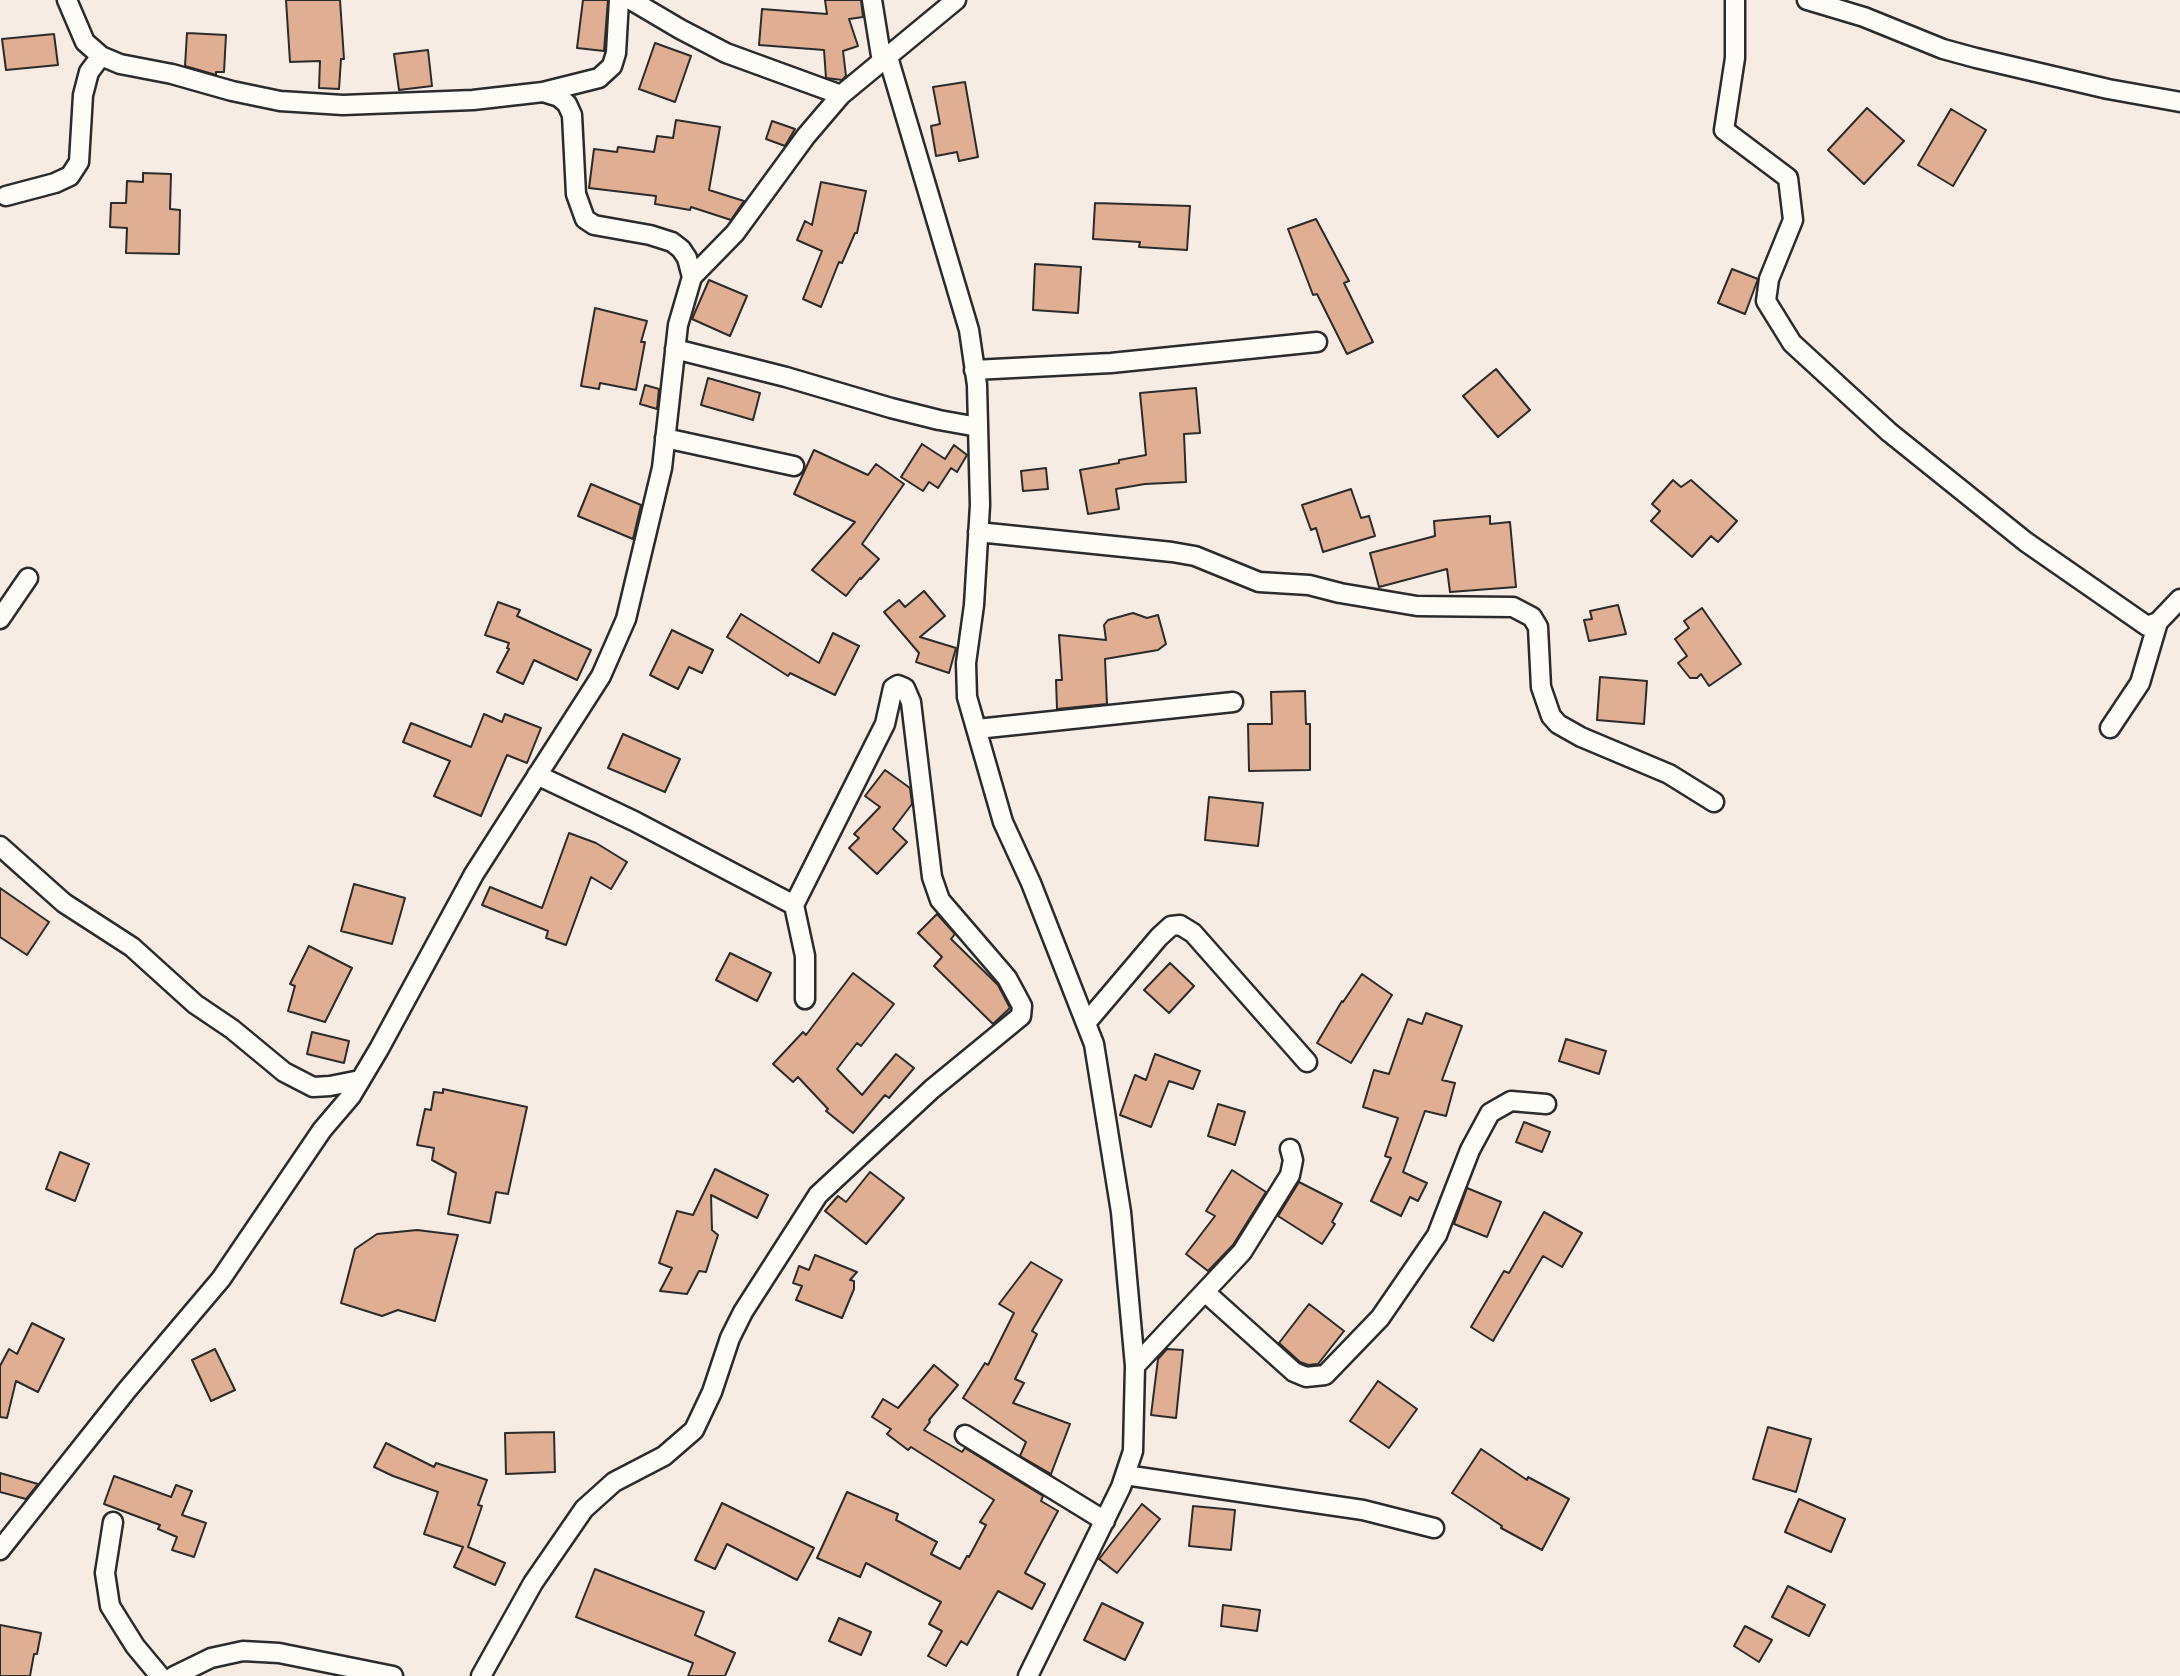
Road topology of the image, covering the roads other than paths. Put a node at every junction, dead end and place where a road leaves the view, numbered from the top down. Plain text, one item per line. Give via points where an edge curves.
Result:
1 (67, 0) edge
2 (619, 0) edge
3 (631, 0) edge
4 (872, 0) edge
5 (1735, 0) edge
6 (1807, 0) edge
7 (954, 1) edge
8 (101, 56) junction
9 (885, 60) junction
10 (543, 92) junction
11 (841, 95) junction
12 (2180, 102) edge
13 (6, 196) dead end
14 (692, 277) junction
15 (1317, 342) dead end
16 (675, 349) junction
17 (974, 370) junction
18 (978, 427) junction
19 (665, 438) junction
20 (794, 466) dead end
21 (978, 532) junction
22 (27, 578) dead end
23 (2180, 599) edge
24 (0, 619) edge
25 (2158, 622) junction
26 (1233, 702) dead end
27 (2110, 728) dead end
28 (976, 729) junction
29 (537, 775) junction
30 (1714, 802) dead end
31 (0, 846) edge
32 (794, 905) junction
33 (805, 999) dead end
34 (1086, 1023) junction
35 (1307, 1062) dead end
36 (360, 1080) junction
37 (1546, 1104) dead end
38 (1290, 1149) dead end
39 (1205, 1292) junction
40 (1135, 1366) junction
41 (965, 1435) dead end
42 (1125, 1475) junction
43 (1104, 1521) junction
44 (113, 1522) dead end
45 (1434, 1528) dead end
46 (0, 1550) edge
47 (160, 1676) edge
48 (174, 1676) edge
49 (393, 1676) edge
50 (481, 1676) edge
51 (1028, 1676) edge

1 - 8 street via 85,42
2 - 10 street via 616,53 607,72
3 - 11 street via 726,52
4 - 9 street
5 - 25 street via 1735,58 1724,130 1788,178 1793,220 1769,279 1766,301 1791,343 1889,432 2026,542 2147,626
6 - 12 street via 1954,52
7 - 9 street
8 - 10 street via 280,101 343,105
8 - 13 street via 89,72 83,95 79,162 70,176
9 - 11 street
9 - 17 street via 970,330
10 - 14 street via 559,97 572,115 576,194 585,219 594,226 672,242 687,258
11 - 14 street via 735,233
14 - 16 street
15 - 17 street via 1111,363
16 - 18 street
16 - 19 street
17 - 18 street
18 - 21 street
19 - 20 street
19 - 29 street via 626,619 601,676
21 - 28 street via 965,680
21 - 30 street via 1172,552 1195,556 1259,582 1310,584 1417,606 1513,607 1532,617 1538,627 1541,687 1558,724 1669,774
22 - 24 street
23 - 25 street
25 - 27 street via 2140,683
26 - 28 street
28 - 34 street via 1003,822
29 - 32 street
29 - 36 street via 474,874
31 - 36 street via 64,903 132,947 195,1004 284,1072 313,1087
32 - 33 street via 805,956
32 - 50 street via 885,724 893,688 905,688 911,702 932,877 940,900 1007,978 1022,1006 1021,1016 932,1089 818,1195 743,1312 694,1430 664,1456 614,1482 584,1509 533,1583
34 - 35 street via 1159,937 1171,926 1180,925 1193,933
34 - 40 street via 1094,1044 1121,1212
36 - 46 street via 221,1279
37 - 39 street via 1511,1101 1490,1114 1470,1150 1437,1235 1380,1318 1325,1375 1306,1377 1294,1372
38 - 39 street via 1290,1175 1242,1252
39 - 40 street
40 - 42 street via 1133,1451
41 - 43 street
42 - 43 street
42 - 45 street via 1363,1510
43 - 51 street
44 - 47 street via 105,1573 110,1606
48 - 49 street via 211,1658 243,1651 279,1653

